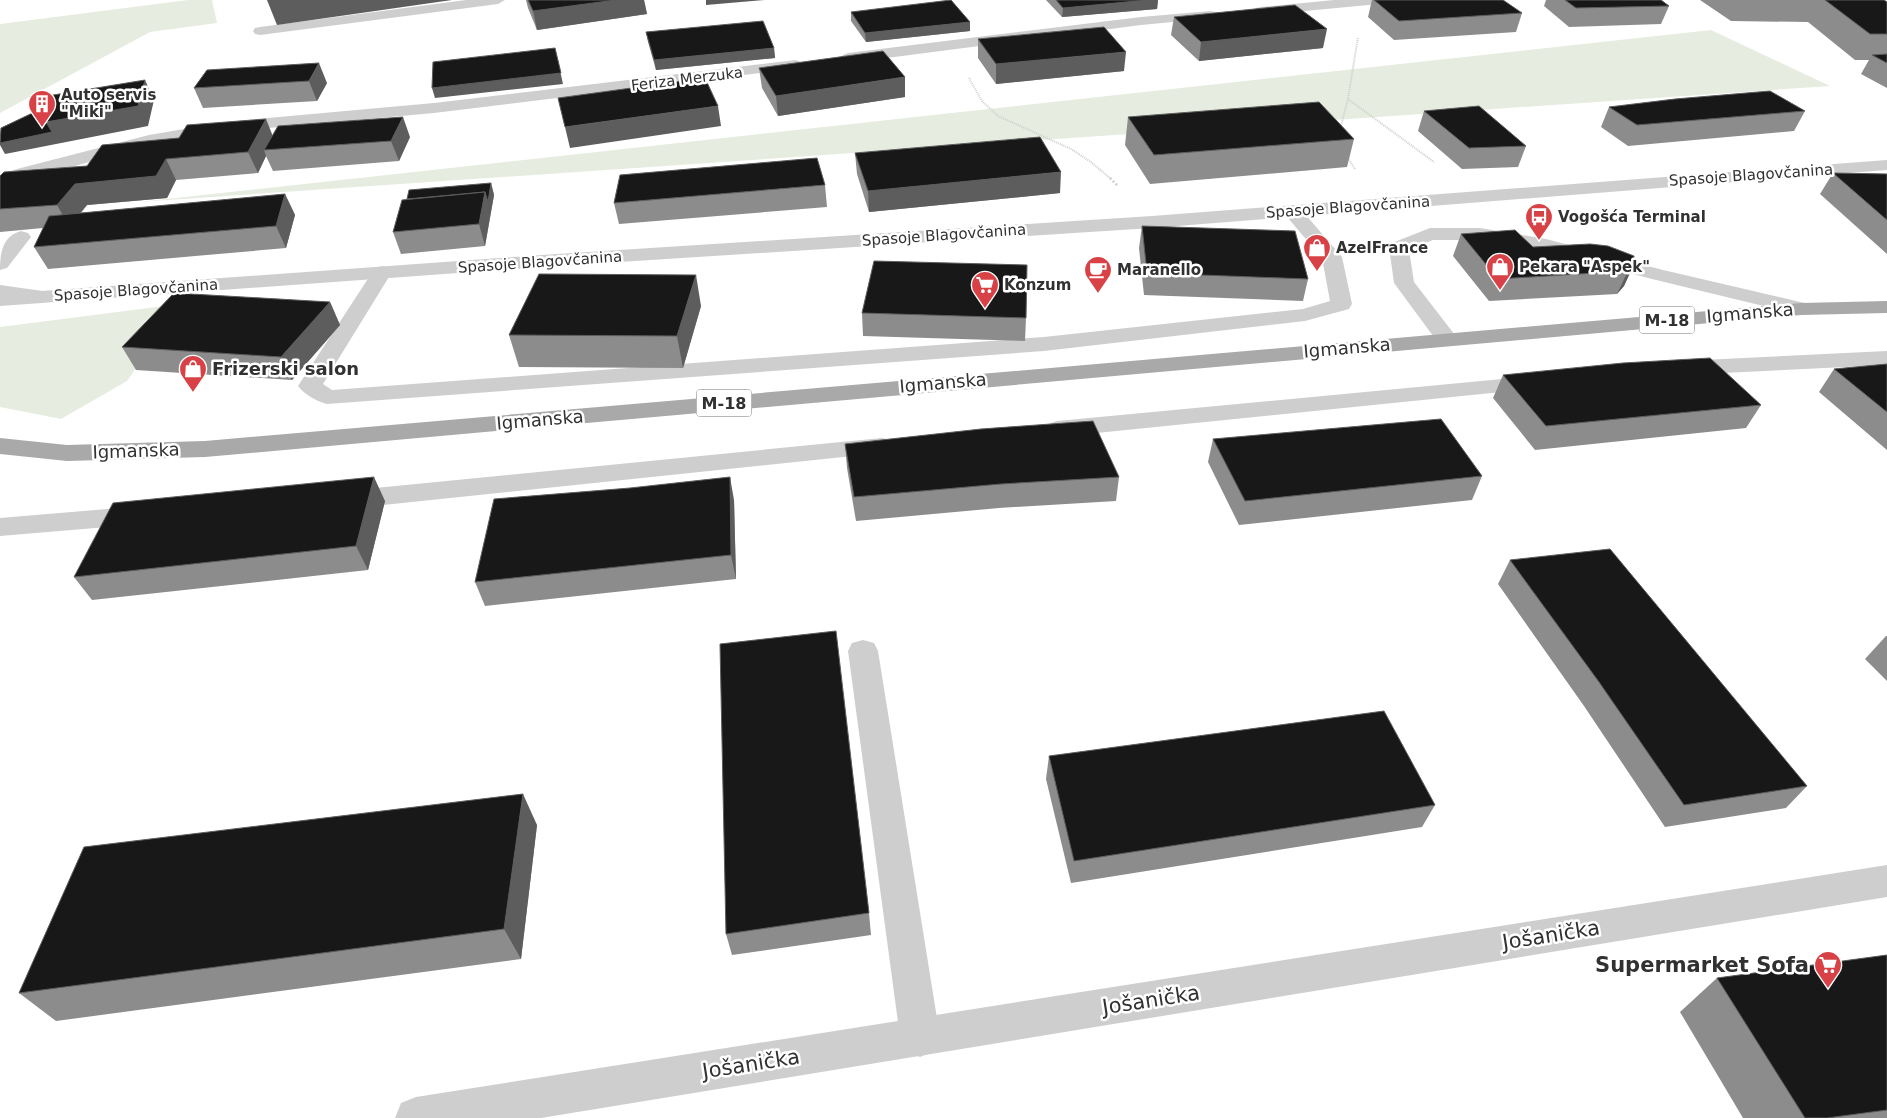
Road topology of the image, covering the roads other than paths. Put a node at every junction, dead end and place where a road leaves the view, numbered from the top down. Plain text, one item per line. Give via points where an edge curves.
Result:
1 (498, 0) edge
2 (1371, 0) edge
3 (1248, 12) edge
4 (1228, 14) edge
5 (260, 31) dead end
6 (830, 61) edge
7 (810, 63) edge
8 (1887, 165) edge
9 (0, 181) edge
10 (1292, 211) junction
11 (21, 237) dead end
12 (0, 264) edge
13 (382, 272) junction
14 (0, 291) edge
15 (43, 296) junction
16 (0, 300) edge
17 (1887, 307) edge
18 (1802, 309) junction
19 (1447, 339) junction
20 (1887, 358) edge
21 (1656, 371) edge
22 (1557, 380) edge
23 (1037, 431) edge
24 (900, 444) edge
25 (0, 446) edge
26 (321, 502) edge
27 (165, 514) edge
28 (0, 527) edge
29 (863, 651) dead end
30 (1887, 881) edge
31 (920, 1037) junction
32 (416, 1118) edge

1 - 5 street
2 - 3 street
4 - 6 street
7 - 9 street, Feriza Merzuka via 434,108 225,127 149,140
8 - 10 street, Spasoje Blagovčanina
10 - 13 street, Spasoje Blagovčanina
10 - 13 street via 1332,257 1341,304 1305,315 1044,344 326,397 310,386
11 - 12 street
13 - 15 street, Spasoje Blagovčanina
14 - 15 street
15 - 16 street, Spasoje Blagovčanina
17 - 18 main road, Igmanska / M-18
18 - 19 main road, Igmanska / M-18
18 - 19 street via 1546,245 1480,234 1430,234 1399,247 1404,284
19 - 25 main road, Igmanska / M-18 via 205,449 67,453
20 - 21 street
22 - 23 street
24 - 26 street
27 - 28 street
29 - 31 street
30 - 31 street, Jošanička
31 - 32 street, Jošanička

